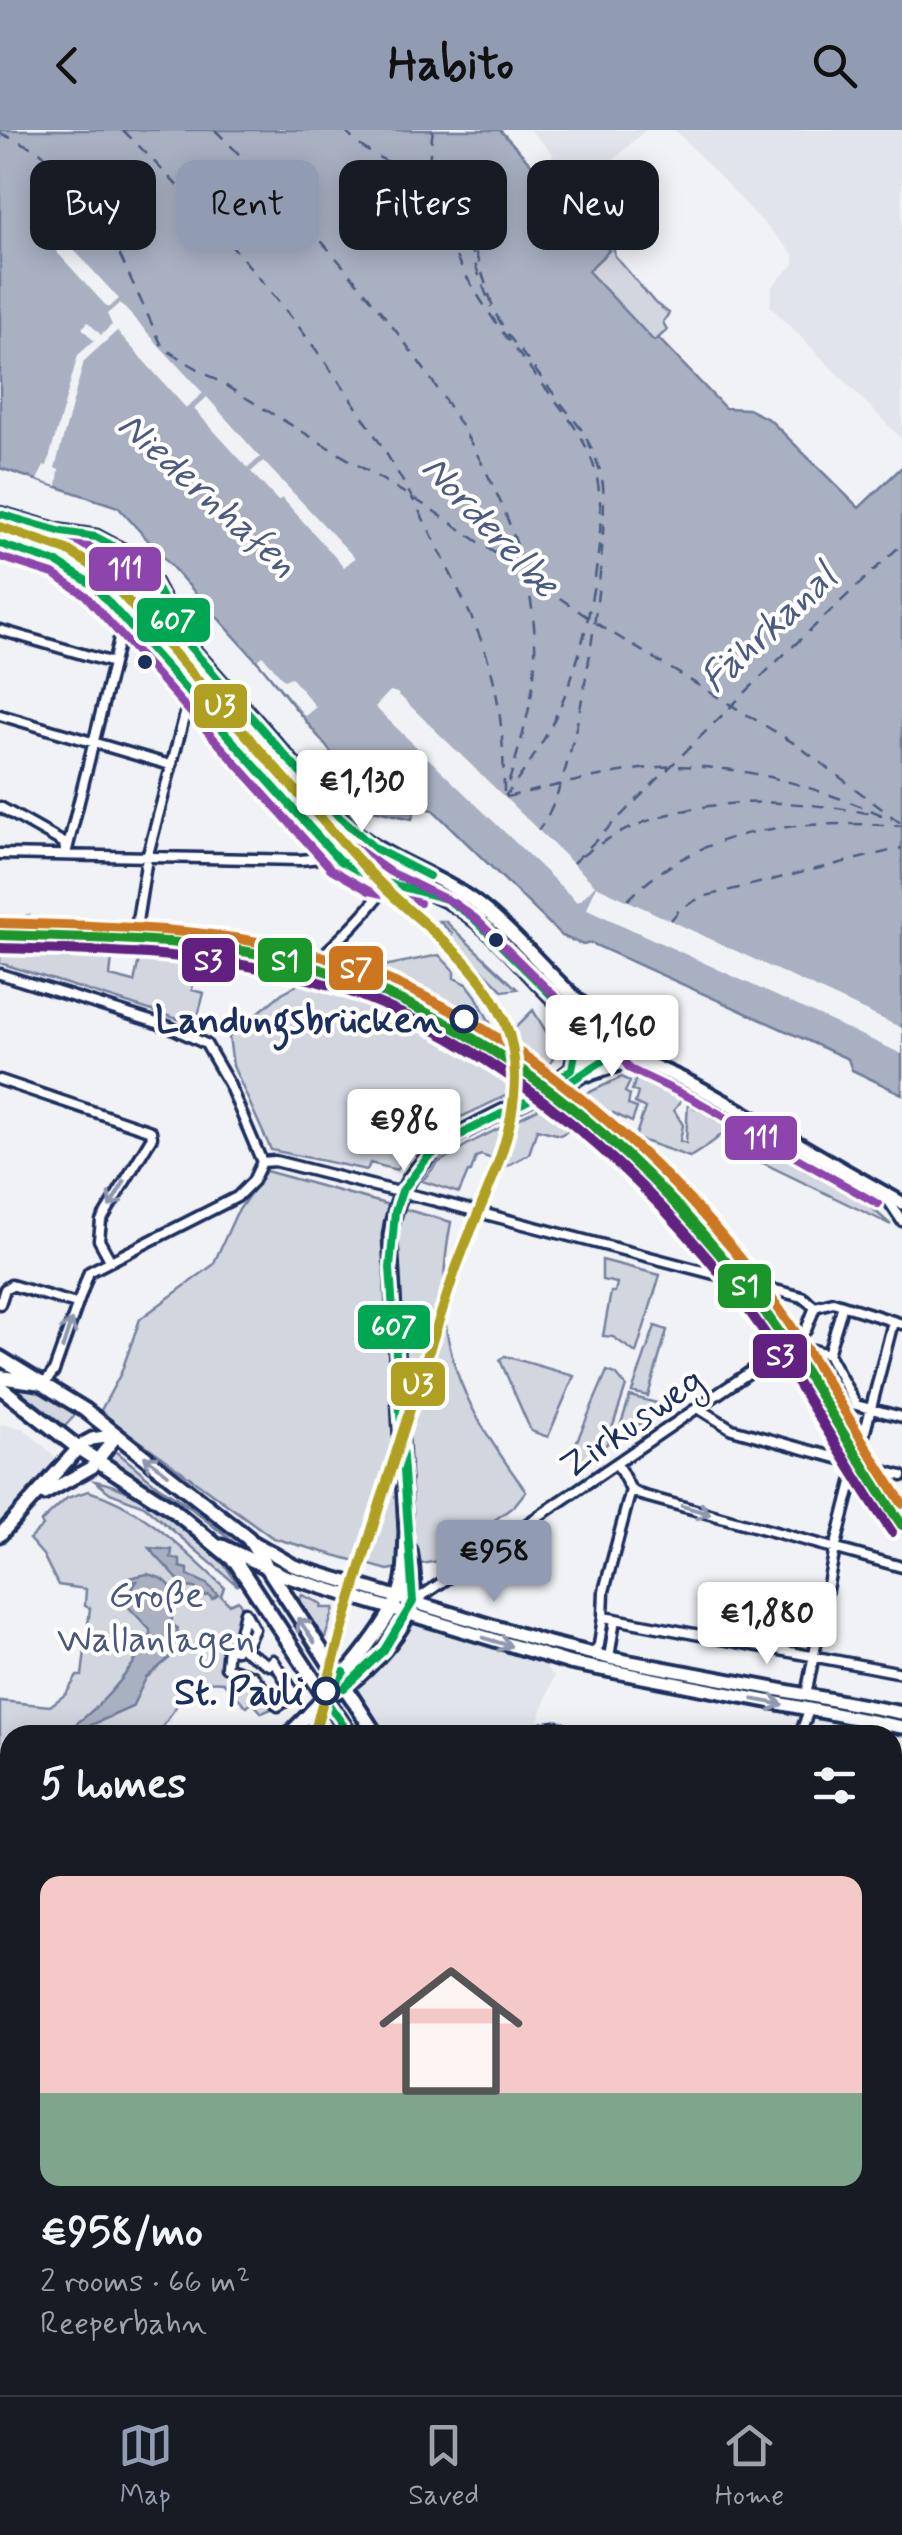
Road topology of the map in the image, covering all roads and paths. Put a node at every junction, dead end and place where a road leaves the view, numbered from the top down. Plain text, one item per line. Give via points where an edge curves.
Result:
1 (0, 514) edge
2 (0, 544) edge
3 (124, 618) junction
4 (0, 630) edge
5 (113, 663) junction
6 (190, 695) junction
7 (0, 716) edge
8 (93, 743) junction
9 (170, 766) junction
10 (0, 807) edge
11 (0, 854) edge
12 (66, 854) junction
13 (334, 856) junction
14 (147, 858) junction
15 (392, 859) junction
16 (386, 882) junction
17 (27, 922) dead end
18 (135, 934) junction
19 (0, 974) edge
20 (570, 1014) junction
21 (607, 1035) junction
22 (620, 1044) junction
23 (638, 1058) junction
24 (576, 1073) junction
25 (0, 1080) edge
26 (262, 1162) junction
27 (884, 1193) junction
28 (902, 1203) edge
29 (902, 1221) edge
30 (110, 1260) junction
31 (0, 1304) edge
32 (76, 1304) junction
33 (843, 1305) junction
34 (815, 1307) junction
35 (897, 1323) edge
36 (791, 1344) junction
37 (828, 1354) junction
38 (0, 1358) edge
39 (0, 1377) edge
40 (45, 1383) junction
41 (0, 1387) edge
42 (698, 1408) junction
43 (870, 1409) junction
44 (902, 1417) edge
45 (117, 1435) junction
46 (78, 1448) junction
47 (98, 1461) junction
48 (617, 1464) junction
49 (856, 1464) junction
50 (902, 1476) edge
51 (631, 1490) junction
52 (31, 1503) junction
53 (406, 1532) junction
54 (0, 1534) edge
55 (248, 1538) junction
56 (212, 1540) junction
57 (835, 1549) junction
58 (902, 1567) edge
59 (267, 1568) junction
60 (395, 1604) junction
61 (410, 1608) junction
62 (603, 1617) junction
63 (615, 1620) junction
64 (592, 1654) junction
65 (814, 1657) junction
66 (609, 1658) junction
67 (902, 1674) edge
68 (342, 1684) junction
69 (806, 1695) junction
70 (325, 1699) junction
71 (278, 1706) joint
72 (809, 1710) junction
73 (902, 1713) edge
74 (298, 1725) edge
75 (343, 1725) edge
76 (369, 1725) edge
77 (804, 1725) edge
78 (891, 1725) edge

1 - 15 main road via 92,535 123,550 149,574 184,640 346,825
2 - 3 main road via 76,572
3 - 5 street
3 - 6 main road
4 - 5 street
5 - 8 street
6 - 9 street
6 - 13 main road
7 - 8 street
8 - 9 street
8 - 12 street
9 - 14 street
10 - 12 street via 64,843
11 - 12 street
12 - 14 street
13 - 14 street
13 - 15 street
13 - 16 main road
14 - 18 street
15 - 16 street
15 - 21 main road via 484,910
16 - 18 street via 321,957
16 - 20 main road via 460,908
17 - 18 street
19 - 26 street via 206,1044
20 - 21 main road
20 - 24 main road
21 - 22 main road
21 - 24 main road
22 - 23 main road
22 - 24 main road
23 - 24 main road via 607,1071
23 - 27 main road
24 - 53 main road via 561,1088 436,1148 397,1200 390,1252
25 -> 30 street via 151,1131 99,1226
26 - 30 street via 237,1197
26 - 34 street, bridge via 600,1244 802,1297
27 - 28 main road
27 - 29 street
30 - 32 street via 88,1274
31 - 32 street via 11,1285
40 -> 32 street
33 - 34 street
33 - 35 street
33 - 37 street
34 - 36 street, Zirkusweg
35 - 43 street
36 - 37 street
36 - 42 street, Zirkusweg
37 - 43 street via 856,1406
38 - 40 main road
39 - 40 main road
40 - 45 main road
41 - 46 main road
42 - 48 street, Zirkusweg
42 - 49 street via 732,1429
43 - 44 street
43 - 49 street
45 - 46 main road
45 - 47 main road
55 -> 45 main road
46 - 47 main road
46 - 52 main road
47 - 52 main road
47 - 56 main road
48 - 51 street
48 - 61 street, Zirkusweg
49 - 50 street
49 - 57 street
51 -> 57 street
51 - 62 street
52 - 54 main road
53 - 60 main road
53 - 61 main road
55 - 59 main road
55 - 60 main road via 282,1561
56 - 59 main road
56 - 70 main road via 246,1575
57 - 58 street
57 - 65 street
59 - 60 main road
68 -> 59 main road
60 - 61 main road
60 - 68 main road
61 - 64 main road
61 - 68 main road via 362,1674
61 -> 72 main road via 583,1666
62 - 63 street
62 - 64 street
63 - 65 street
63 - 66 street
64 - 66 main road
65 - 67 street
65 - 69 street
66 - 69 main road
68 - 70 main road
68 - 76 main road
69 - 73 main road
70 - 74 main road
70 - 75 main road
71 - 71 street via 295,1695 273,1660 269,1665 244,1650 254,1629 245,1612 226,1667 254,1676
72 - 77 street
72 - 78 main road

